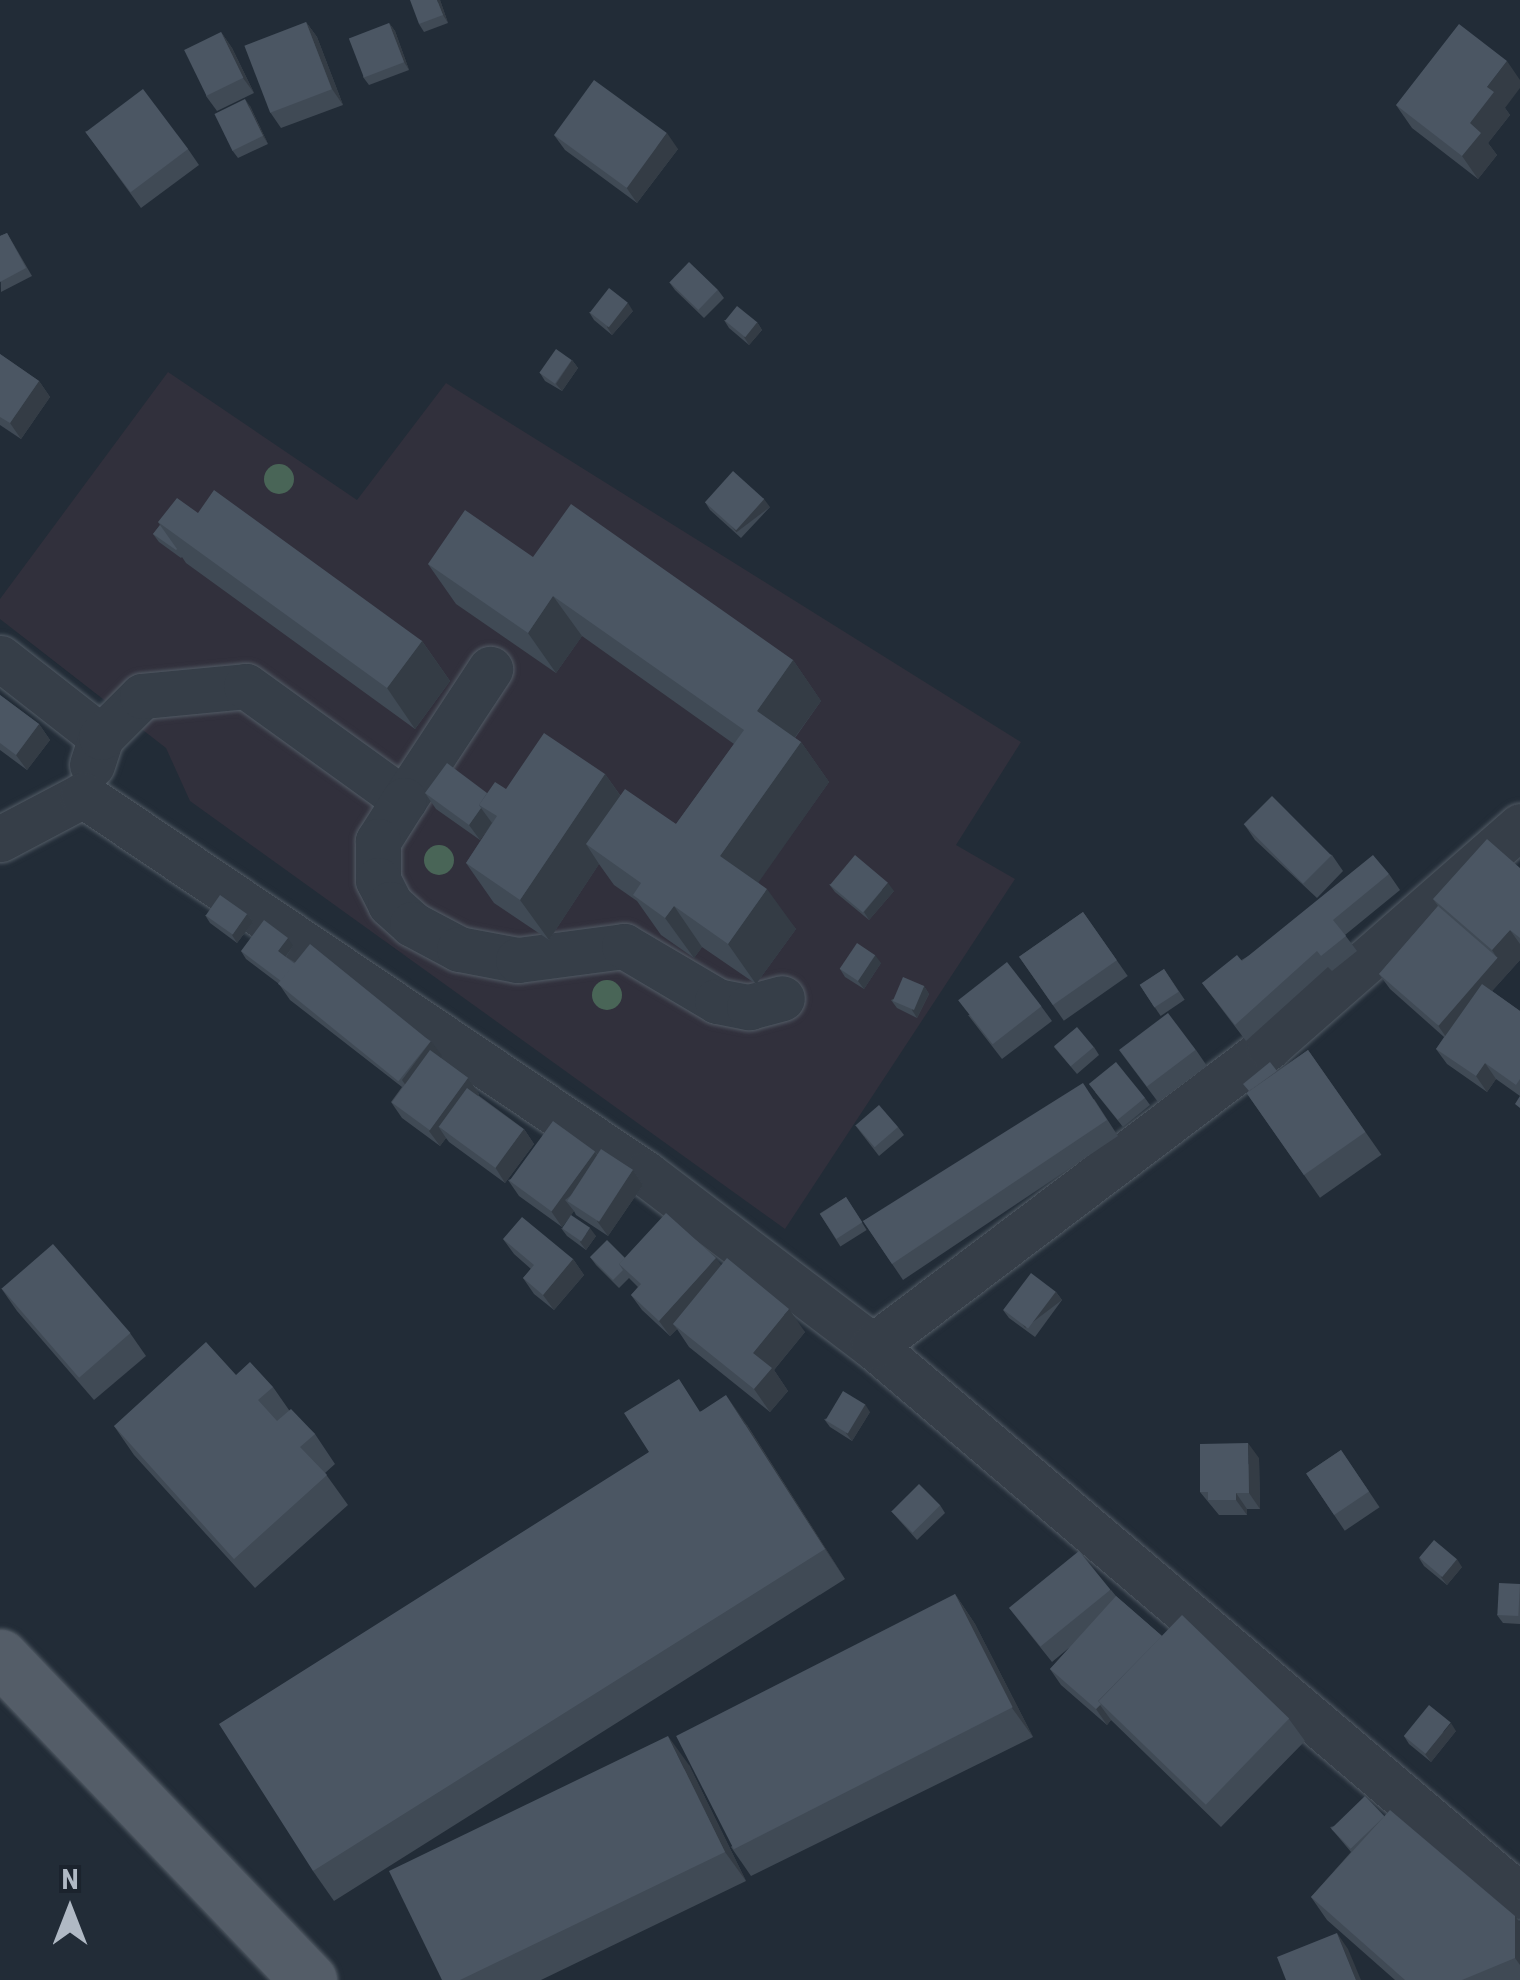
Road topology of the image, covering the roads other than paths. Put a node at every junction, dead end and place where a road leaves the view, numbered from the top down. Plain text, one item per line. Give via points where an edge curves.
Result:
1 (0, 658) edge
2 (490, 669) dead end
3 (101, 737) junction
4 (82, 795) junction
5 (404, 800) junction
6 (1520, 826) edge
7 (0, 839) edge
8 (782, 998) dead end
9 (873, 1346) junction
10 (0, 1656) edge
11 (1520, 1896) edge
12 (309, 1980) edge

1 - 3 street
2 - 5 street
3 - 4 street
3 - 5 street via 142,696 246,686
4 - 7 street
4 - 9 street via 646,1174
5 - 8 street via 378,841 378,880 390,904 459,949 518,960 624,946 717,1001 748,1007
6 - 9 street via 1270,1046
9 - 11 street
10 - 12 main road

